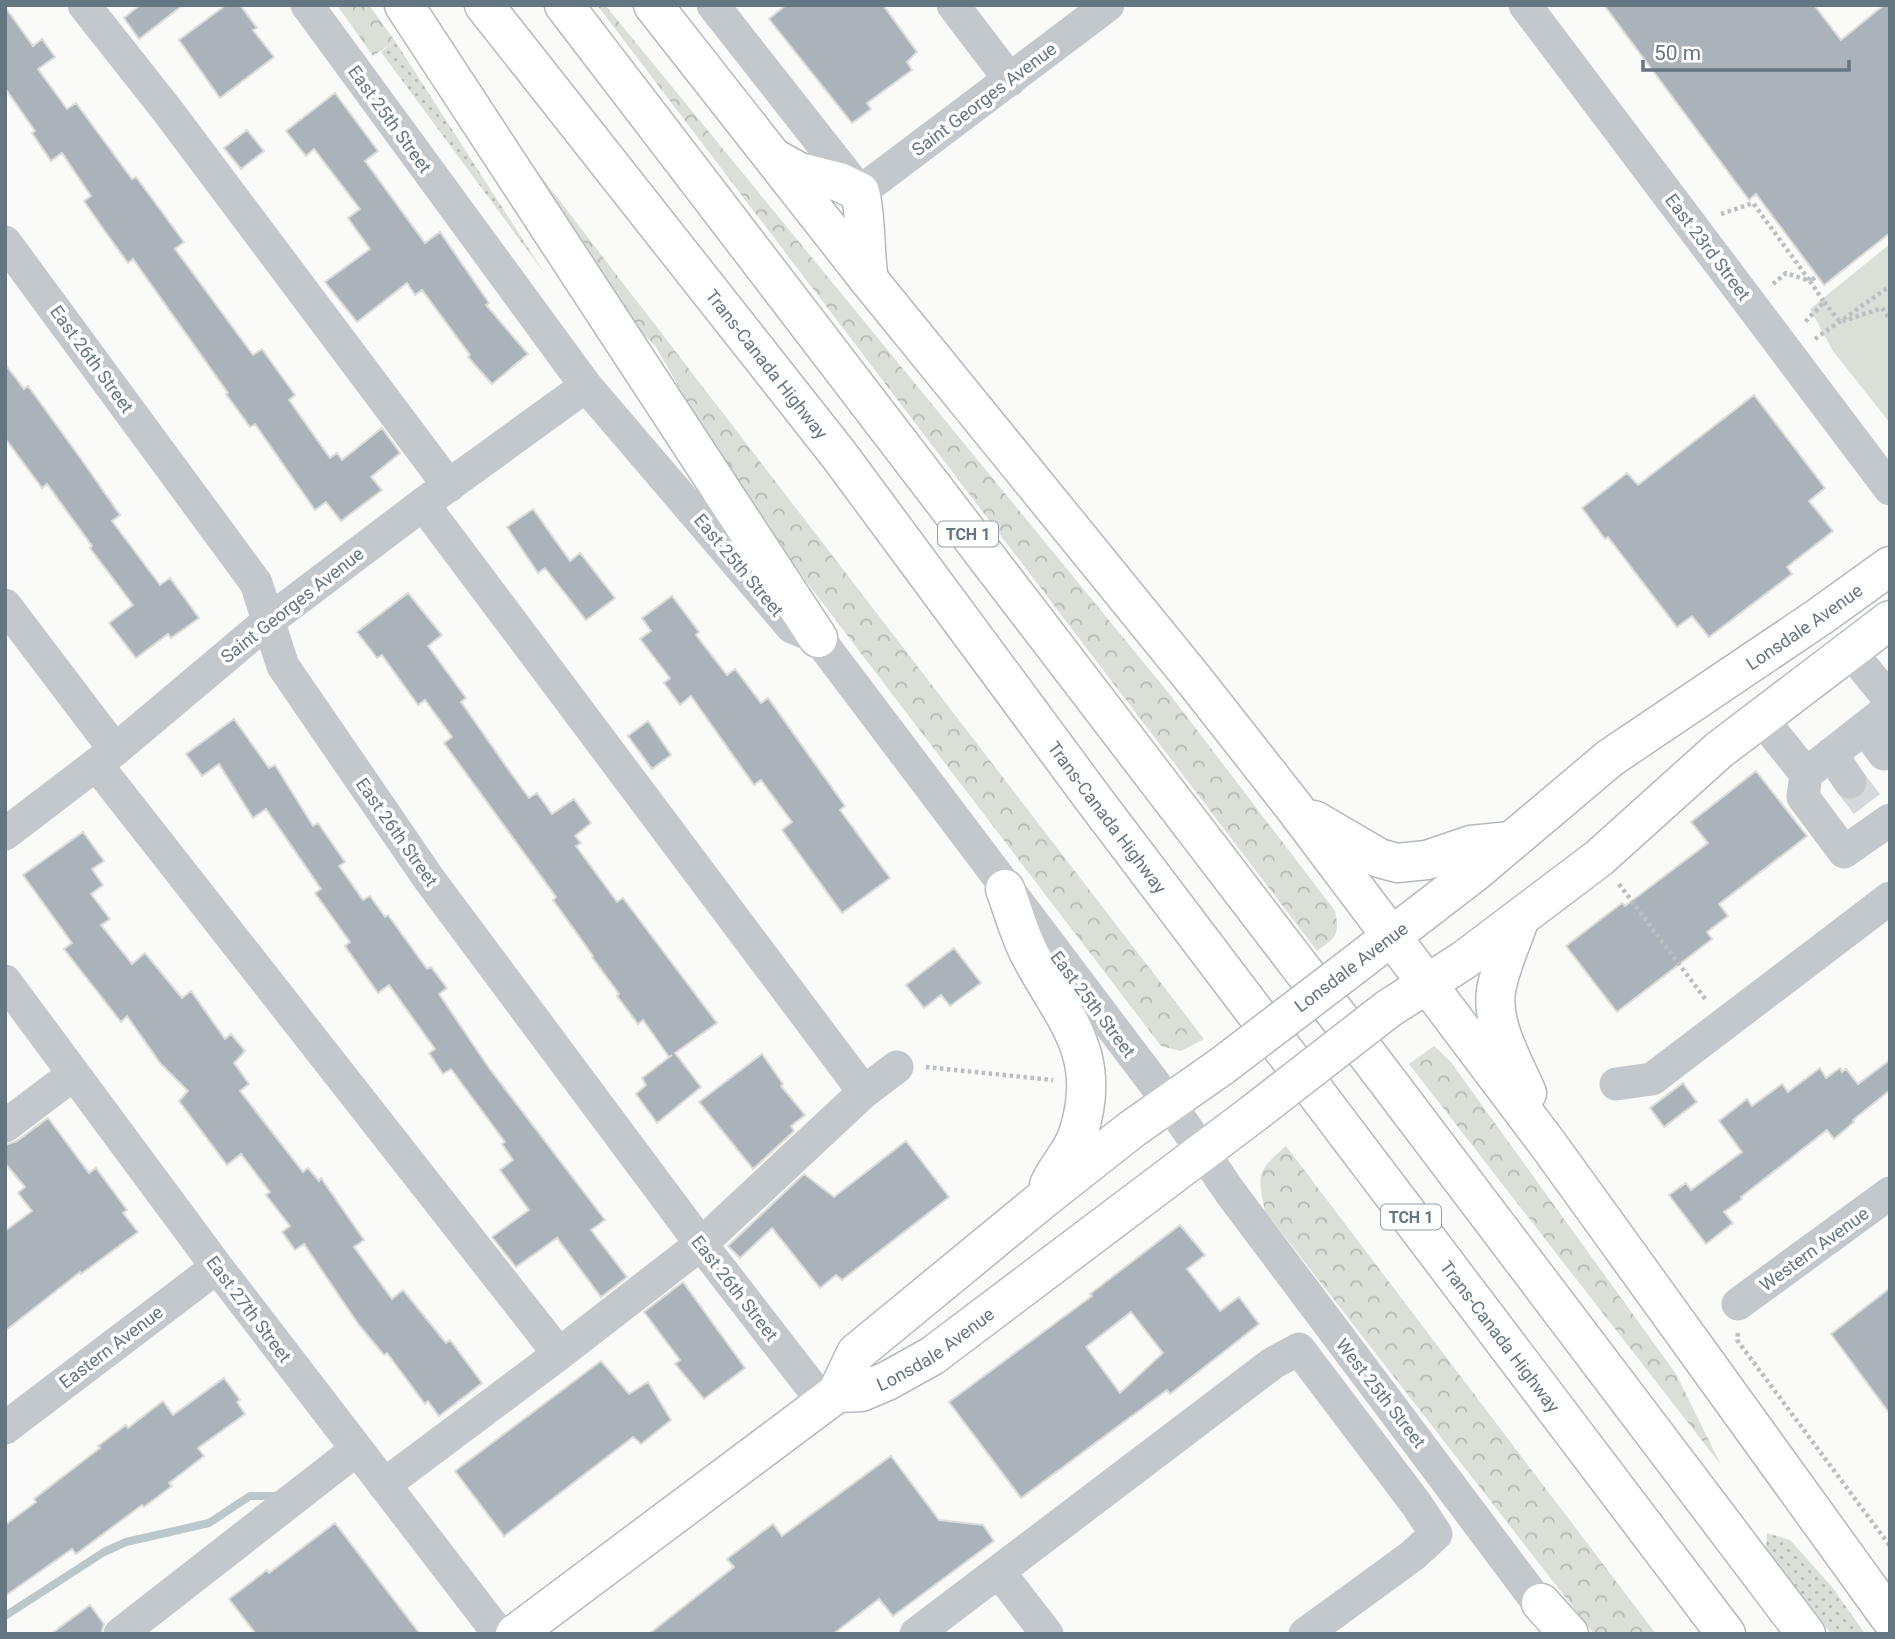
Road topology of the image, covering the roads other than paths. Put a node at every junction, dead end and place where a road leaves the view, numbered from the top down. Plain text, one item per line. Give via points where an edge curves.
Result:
1 (84, 5) edge
2 (307, 5) edge
3 (404, 5) edge
4 (484, 5) edge
5 (564, 5) edge
6 (653, 5) edge
7 (713, 5) edge
8 (953, 5) edge
9 (1108, 5) edge
10 (1525, 5) edge
11 (1010, 80) junction
12 (773, 157) junction
13 (860, 192) junction
14 (5, 242) edge
15 (869, 280) junction
16 (586, 386) junction
17 (1890, 489) edge
18 (436, 495) junction
19 (1890, 566) edge
20 (5, 605) edge
21 (1890, 620) edge
22 (268, 622) junction
23 (818, 638) junction
24 (1850, 651) junction
25 (1890, 700) edge
26 (1761, 718) junction
27 (1880, 730) edge
28 (105, 757) junction
29 (1819, 764) junction
30 (1294, 807) junction
31 (1872, 808) edge
32 (5, 834) edge
33 (1511, 841) junction
34 (1005, 889) junction
35 (1890, 898) edge
36 (1520, 918) junction
37 (1392, 936) junction
38 (5, 981) edge
39 (1427, 983) junction
40 (897, 1067) road end
41 (74, 1074) junction
42 (1616, 1084) dead end
43 (864, 1092) junction
44 (1170, 1104) junction
45 (5, 1126) edge
46 (1550, 1147) junction
47 (1202, 1151) junction
48 (1890, 1193) edge
49 (1042, 1200) junction
50 (701, 1244) junction
51 (217, 1266) junction
52 (1738, 1304) road end
53 (559, 1354) junction
54 (831, 1398) junction
55 (5, 1428) edge
56 (356, 1450) junction
57 (384, 1485) junction
58 (999, 1572) junction
59 (1890, 1618) edge
60 (1551, 1619) edge
61 (120, 1634) edge
62 (499, 1634) edge
63 (515, 1634) edge
64 (916, 1634) edge
65 (1047, 1634) edge
66 (1304, 1634) edge
67 (1569, 1634) edge
68 (1726, 1634) edge
69 (1806, 1634) edge

1 - 18 street via 167,110
2 - 16 street, East 25th Street
3 - 23 main road
4 - 68 main road, Trans-Canada Highway / TCH 1 via 839,455
5 - 69 main road, TCH 1
6 - 12 main road
7 - 13 street
8 - 11 street
9 - 11 street, Saint Georges Avenue
10 - 17 street, East 23rd Street
11 - 13 street, Saint Georges Avenue
12 - 13 main road via 799,172
12 - 15 main road
13 - 15 main road via 866,216
14 - 22 street, East 26th Street via 256,583
15 - 30 main road
16 - 18 street, Saint Georges Avenue
16 - 23 street, East 25th Street via 792,627
18 - 22 street, Saint Georges Avenue
18 - 43 street
19 - 33 main road, Lonsdale Avenue via 1610,758
20 - 28 street
21 - 24 main road, Lonsdale Avenue
22 - 28 street, Saint Georges Avenue
22 - 50 street, East 26th Street via 283,666 429,879
23 - 34 street, East 25th Street
24 - 25 street
24 - 26 main road, Lonsdale Avenue
26 - 29 street
26 - 36 main road, Lonsdale Avenue via 1600,858
27 - 29 street
28 - 32 street, Saint Georges Avenue
28 - 53 street
29 - 31 street
29 - 31 street via 1804,797 1844,852
30 - 33 main road via 1379,858 1396,863 1427,860 1471,845
30 - 37 main road
33 - 37 main road, Lonsdale Avenue
34 - 44 street, East 25th Street
34 - 49 main road via 1028,951 1071,1024 1083,1053 1087,1083 1078,1135
35 - 42 street via 1652,1079
36 - 39 main road, Lonsdale Avenue
36 - 46 main road via 1496,989 1498,1024
37 - 39 main road
37 - 44 main road, Lonsdale Avenue, bridge
38 - 41 street, East 27th Street
39 - 46 main road
39 - 47 main road, Lonsdale Avenue, bridge
40 - 43 street
41 - 45 street
41 - 51 street, East 27th Street
43 - 50 street
44 - 47 street, East 25th Street
44 - 49 main road, Lonsdale Avenue
46 - 59 main road
47 - 54 main road, Lonsdale Avenue via 932,1356 861,1392
47 - 60 street, West 25th Street
48 - 52 street, Western Avenue
49 - 54 main road, Lonsdale Avenue via 856,1353
50 - 53 street
50 - 54 street, East 26th Street
51 - 55 street, Eastern Avenue
51 - 56 street, East 27th Street
53 - 57 street
54 - 63 main road, Lonsdale Avenue
56 - 57 street, East 27th Street
56 - 61 street
57 - 62 street, East 27th Street
58 - 64 street
58 - 65 street
58 - 66 street via 1273,1363 1299,1349 1436,1534
60 - 67 main road

